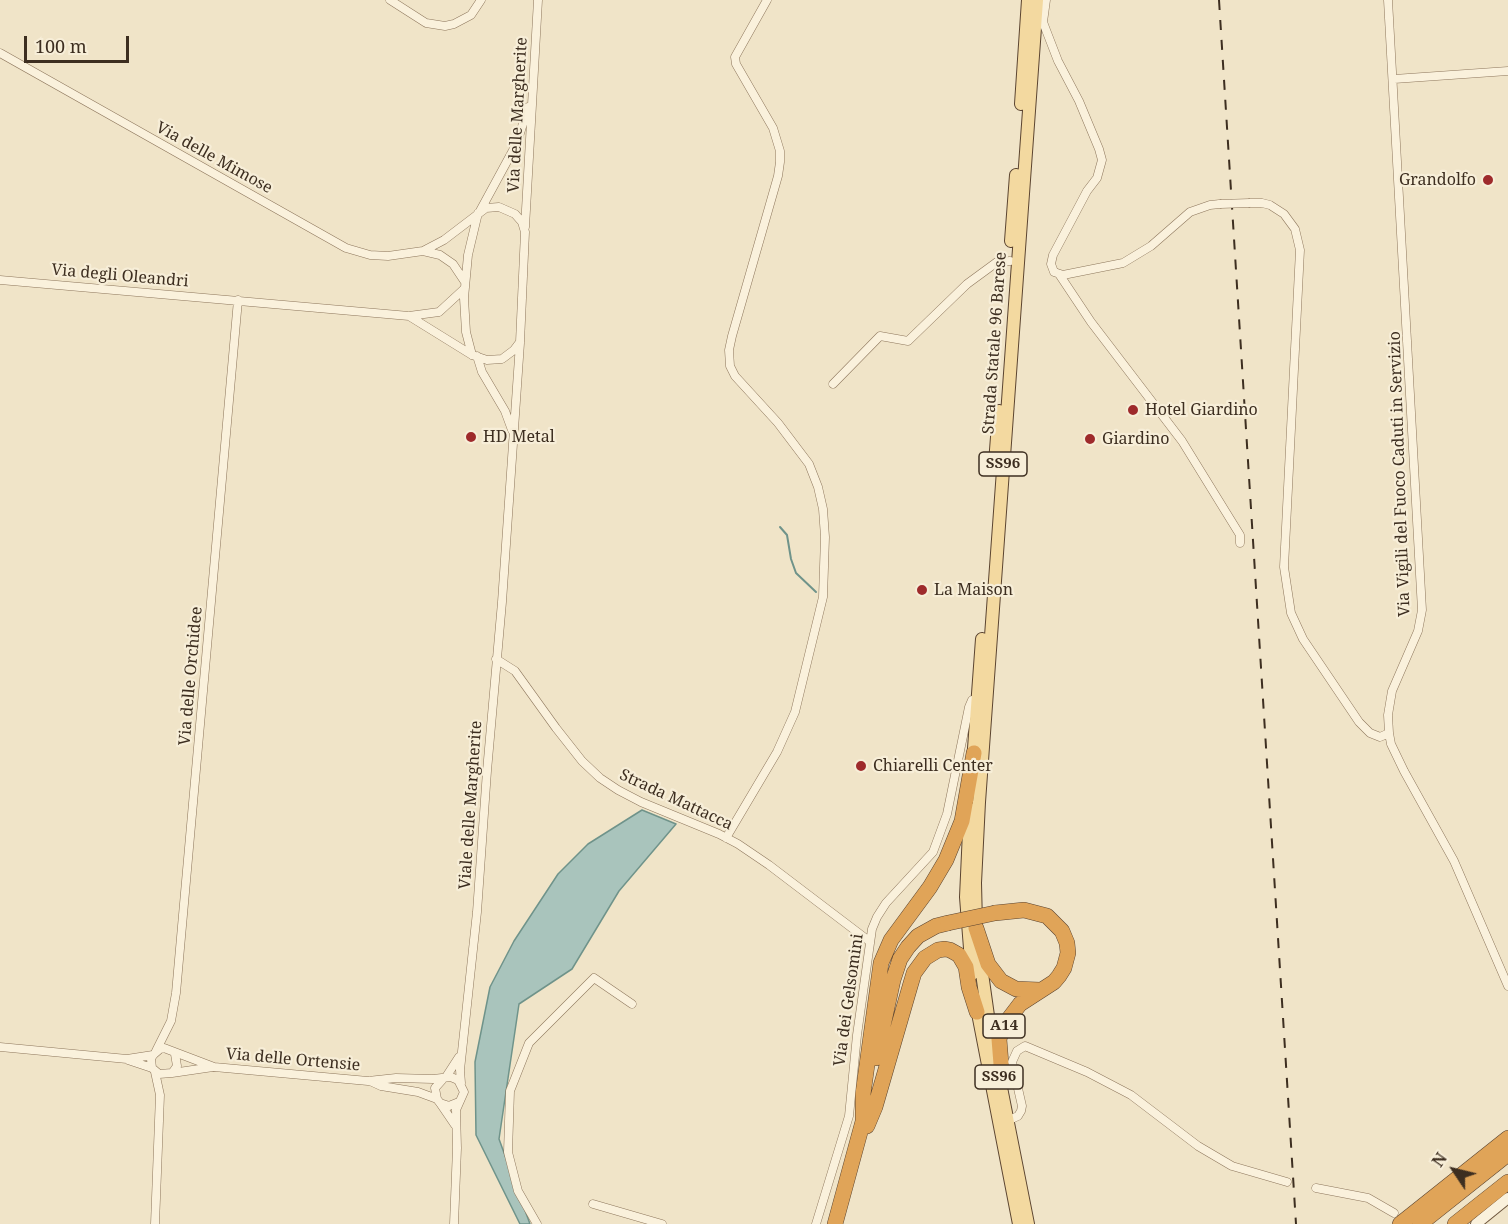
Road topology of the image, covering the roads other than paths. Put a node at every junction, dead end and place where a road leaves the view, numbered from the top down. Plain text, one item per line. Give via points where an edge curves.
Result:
1 (390, 0) edge
2 (481, 0) edge
3 (767, 0) edge
4 (1028, 0) edge
5 (1037, 0) edge
6 (1388, 0) edge
7 (537, 3) edge
8 (1044, 6) edge
9 (1035, 27) junction
10 (0, 53) edge
11 (1508, 71) edge
12 (1394, 80) junction
13 (532, 87) junction
14 (479, 212) junction
15 (525, 232) junction
16 (423, 251) junction
17 (1010, 261) junction
18 (1059, 274) junction
19 (0, 279) edge
20 (465, 286) junction
21 (238, 300) junction
22 (409, 316) junction
23 (520, 342) junction
24 (475, 356) junction
25 (833, 384) dead end
26 (514, 435) junction
27 (507, 529) joint
28 (1240, 543) dead end
29 (496, 659) junction
30 (978, 701) junction
31 (1389, 733) junction
32 (974, 753) junction
33 (726, 838) junction
34 (976, 928) junction
35 (869, 941) junction
36 (1508, 986) edge
37 (1040, 990) junction
38 (632, 1004) dead end
39 (977, 1012) junction
40 (0, 1047) edge
41 (463, 1047) junction
42 (154, 1053) junction
43 (175, 1054) junction
44 (127, 1059) junction
45 (214, 1067) junction
46 (154, 1070) junction
47 (172, 1073) junction
48 (999, 1077) junction
49 (445, 1078) junction
50 (368, 1081) junction
51 (461, 1083) junction
52 (439, 1101) junction
53 (460, 1101) junction
54 (1007, 1120) junction
55 (863, 1124) junction
56 (456, 1126) junction
57 (1508, 1138) edge
58 (857, 1148) junction
59 (1508, 1154) edge
60 (1508, 1167) edge
61 (1287, 1182) dead end
62 (1508, 1182) edge
63 (1316, 1188) dead end
64 (1508, 1198) edge
65 (593, 1204) dead end
66 (1397, 1219) edge
67 (155, 1224) edge
68 (454, 1224) edge
69 (537, 1224) edge
70 (662, 1224) edge
71 (816, 1224) edge
72 (835, 1224) edge
73 (1019, 1224) edge
74 (1028, 1224) edge
75 (1420, 1224) edge
76 (1437, 1224) edge
77 (1455, 1224) edge
78 (1476, 1224) edge

1 - 2 street via 426,23 445,26 471,15
3 - 33 street via 735,57 773,128 780,162 732,336 730,366 809,464 818,486 825,537 823,597 795,712 777,752
4 - 17 main road, Strada Statale 96 Barese / SS96
5 - 8 main road
5 - 9 main road, Strada Statale 96 Barese / SS96
6 - 12 street, Via Vigili del Fuoco Caduti in Servizio
7 - 13 street, Via delle Margherite
8 - 9 main road
8 - 18 street via 1046,30 1102,160 1097,178 1051,261
9 - 34 main road, Strada Statale 96 Barese / SS96 via 978,812
10 - 16 street, Via delle Mimose via 346,248 388,256
11 - 12 street
12 - 31 street, Via Vigili del Fuoco Caduti in Servizio via 1422,610 1418,632 1392,691
13 - 14 street via 517,142
13 - 15 street, Via delle Margherite
14 - 15 street, Via delle Margherite via 498,207 507,210 522,222
14 - 16 street
14 - 20 street
15 - 23 street, Via delle Margherite
16 - 20 street via 440,255 453,264
17 - 25 street via 996,262 908,341 880,336
17 - 30 main road, Strada Statale 96 Barese / SS96
18 - 28 street via 1182,441 1240,535
18 - 31 street, bridge via 1132,259 1190,212 1210,204 1270,205 1284,214 1295,229 1300,250 1284,567 1291,613 1303,639 1359,722 1370,734 1380,737
19 - 21 street, Via degli Oleandri
20 - 22 street via 439,312
20 - 24 street via 465,332
21 - 22 street, Via degli Oleandri
21 - 42 street, Via delle Orchidee via 176,993 171,1021
22 - 24 street
23 - 24 street via 502,359
23 - 26 street, Via delle Margherite
24 - 26 street
26 - 27 street, Via delle Margherite
27 - 29 street, Viale delle Margherite
29 - 33 street, Strada Mattacca via 515,671 555,728 600,778 641,802
29 - 41 street, Viale delle Margherite
30 - 32 main road, Strada Statale 96 Barese / SS96
30 - 35 street, Via dei Gelsomini via 972,700 969,707 947,814 933,852 886,903
31 - 36 street, Via Vigili del Fuoco Caduti in Servizio via 1400,762 1454,861
32 - 39 main road, Strada Statale 96 Barese / SS96 via 966,897
32 - 55 highway via 962,821 946,860 896,933 881,963 863,1094
33 - 35 street, Strada Mattacca via 769,865
34 - 37 highway, A14 via 988,964 1001,981 1016,989
34 - 48 main road, Strada Statale 96 Barese / SS96
35 - 71 street, Via dei Gelsomini via 849,1116
37 - 48 highway, A14 via 1020,1004 1004,1025 999,1039
37 - 55 highway, bridge via 1054,982 1064,968 1068,952 1062,931 1039,912 995,913 936,926 918,936 897,965
38 - 69 street via 594,978 529,1043 510,1091 508,1152 519,1191
39 - 58 highway via 966,967 959,956 945,949 925,958 914,973 875,1107
39 - 73 main road, Strada Statale 96 Barese / SS96
40 - 44 street
41 - 49 street
41 - 51 street, Viale delle Margherite
42 - 43 street via 164,1048
42 - 44 street
42 - 46 street, Via delle Orchidee
43 - 45 street, Via delle Ortensie
43 - 47 street via 177,1066
44 - 46 street
45 - 47 street, Via delle Ortensie
45 - 50 street, Via delle Ortensie
46 - 47 street via 164,1075
46 - 67 street, Via delle Orchidee via 160,1095
48 - 54 main road, Strada Statale 96 Barese / SS96
49 - 50 street, Via delle Ortensie
49 - 51 street
49 - 52 street via 435,1088
50 - 52 street, Via delle Ortensie
51 - 53 street via 464,1092
52 - 53 street via 453,1106
52 - 56 street
53 - 56 street
54 - 61 street via 1021,1111 1012,1062 1017,1051 1025,1046 1131,1095 1218,1159
54 - 74 main road, Strada Statale 96 Barese / SS96
55 - 58 highway
56 - 68 street
57 - 66 highway
58 - 72 highway
59 - 75 highway
60 - 76 highway
62 - 77 highway
63 - 66 street via 1368,1198
64 - 78 street
65 - 70 street

